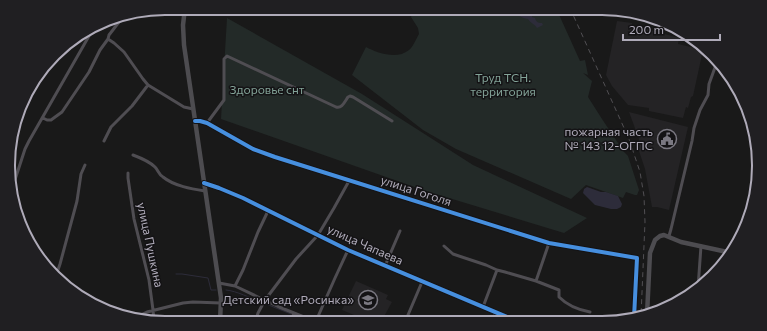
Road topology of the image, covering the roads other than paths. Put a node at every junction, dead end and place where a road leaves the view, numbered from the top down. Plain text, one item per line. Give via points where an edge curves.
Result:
1 (184, 15) edge
2 (119, 23) edge
3 (89, 35) edge
4 (108, 39) junction
5 (715, 66) edge
6 (148, 85) junction
7 (193, 109) junction
8 (43, 118) junction
9 (195, 121) junction
10 (392, 121) dead end
11 (207, 123) junction
12 (104, 141) dead end
13 (133, 155) dead end
14 (85, 165) dead end
15 (128, 173) dead end
16 (15, 179) edge
17 (349, 181) junction
18 (204, 183) junction
19 (205, 191) junction
20 (268, 211) junction
21 (400, 231) dead end
22 (318, 235) junction
23 (668, 236) junction
24 (549, 243) junction
25 (444, 246) dead end
26 (701, 246) junction
27 (348, 250) junction
28 (725, 251) edge
29 (385, 266) junction
30 (57, 270) edge
31 (497, 270) junction
32 (699, 280) edge
33 (536, 281) junction
34 (422, 282) junction
35 (219, 283) junction
36 (235, 286) junction
37 (265, 300) junction
38 (221, 303) junction
39 (483, 307) junction
40 (648, 309) edge
41 (153, 310) junction
42 (496, 312) junction
43 (590, 312) dead end
44 (634, 312) edge
45 (294, 313) junction
46 (141, 314) edge
47 (154, 316) edge
48 (220, 316) edge
49 (257, 316) edge
50 (293, 316) edge
51 (302, 316) edge
52 (320, 316) edge
53 (408, 316) edge
54 (494, 316) edge
55 (505, 316) edge

1 - 7 street via 184,45
2 - 4 street
3 - 8 street
4 - 6 street via 124,52
4 - 8 street via 62,112 51,120
5 - 23 street via 708,84 708,95 694,128
6 - 7 street via 184,107
6 - 12 street via 132,106 110,127
7 - 9 street
8 - 16 street via 26,149
9 - 11 street, улица Гоголя
9 - 18 street
10 - 11 street via 353,97 348,97 338,108 228,56 224,59 224,100
11 - 17 street, улица Гоголя via 259,152
13 - 19 street via 152,164 161,176 170,181
14 - 30 street
15 - 41 street, улица Пушкина via 134,219 146,264
17 - 22 street
17 - 24 street, улица Гоголя
18 - 19 street
18 - 20 street, улица Чапаева
19 - 35 street
20 - 22 street, улица Чапаева
20 - 36 street
21 - 29 street
22 - 27 street, улица Чапаева
22 - 37 street
23 - 26 street
23 - 40 street via 662,235 657,238 650,253
24 - 33 street
24 - 44 street, улица Гоголя via 637,258
25 - 31 street via 453,254
26 - 28 street
26 - 32 street
27 - 29 street, улица Чапаева
27 - 52 street
29 - 34 street, улица Чапаева
31 - 33 street
31 - 39 street
33 - 43 street via 559,290 559,297 568,305
34 - 39 street, улица Чапаева
34 - 53 street
35 - 36 street
35 - 38 street
36 - 37 street
37 - 45 street
37 - 49 street
38 - 41 street via 188,302
38 - 48 street
39 - 42 street, улица Чапаева
41 - 46 street
41 - 47 street, улица Пушкина
42 - 54 street
42 - 55 street, улица Чапаева
45 - 50 street
45 - 51 street

